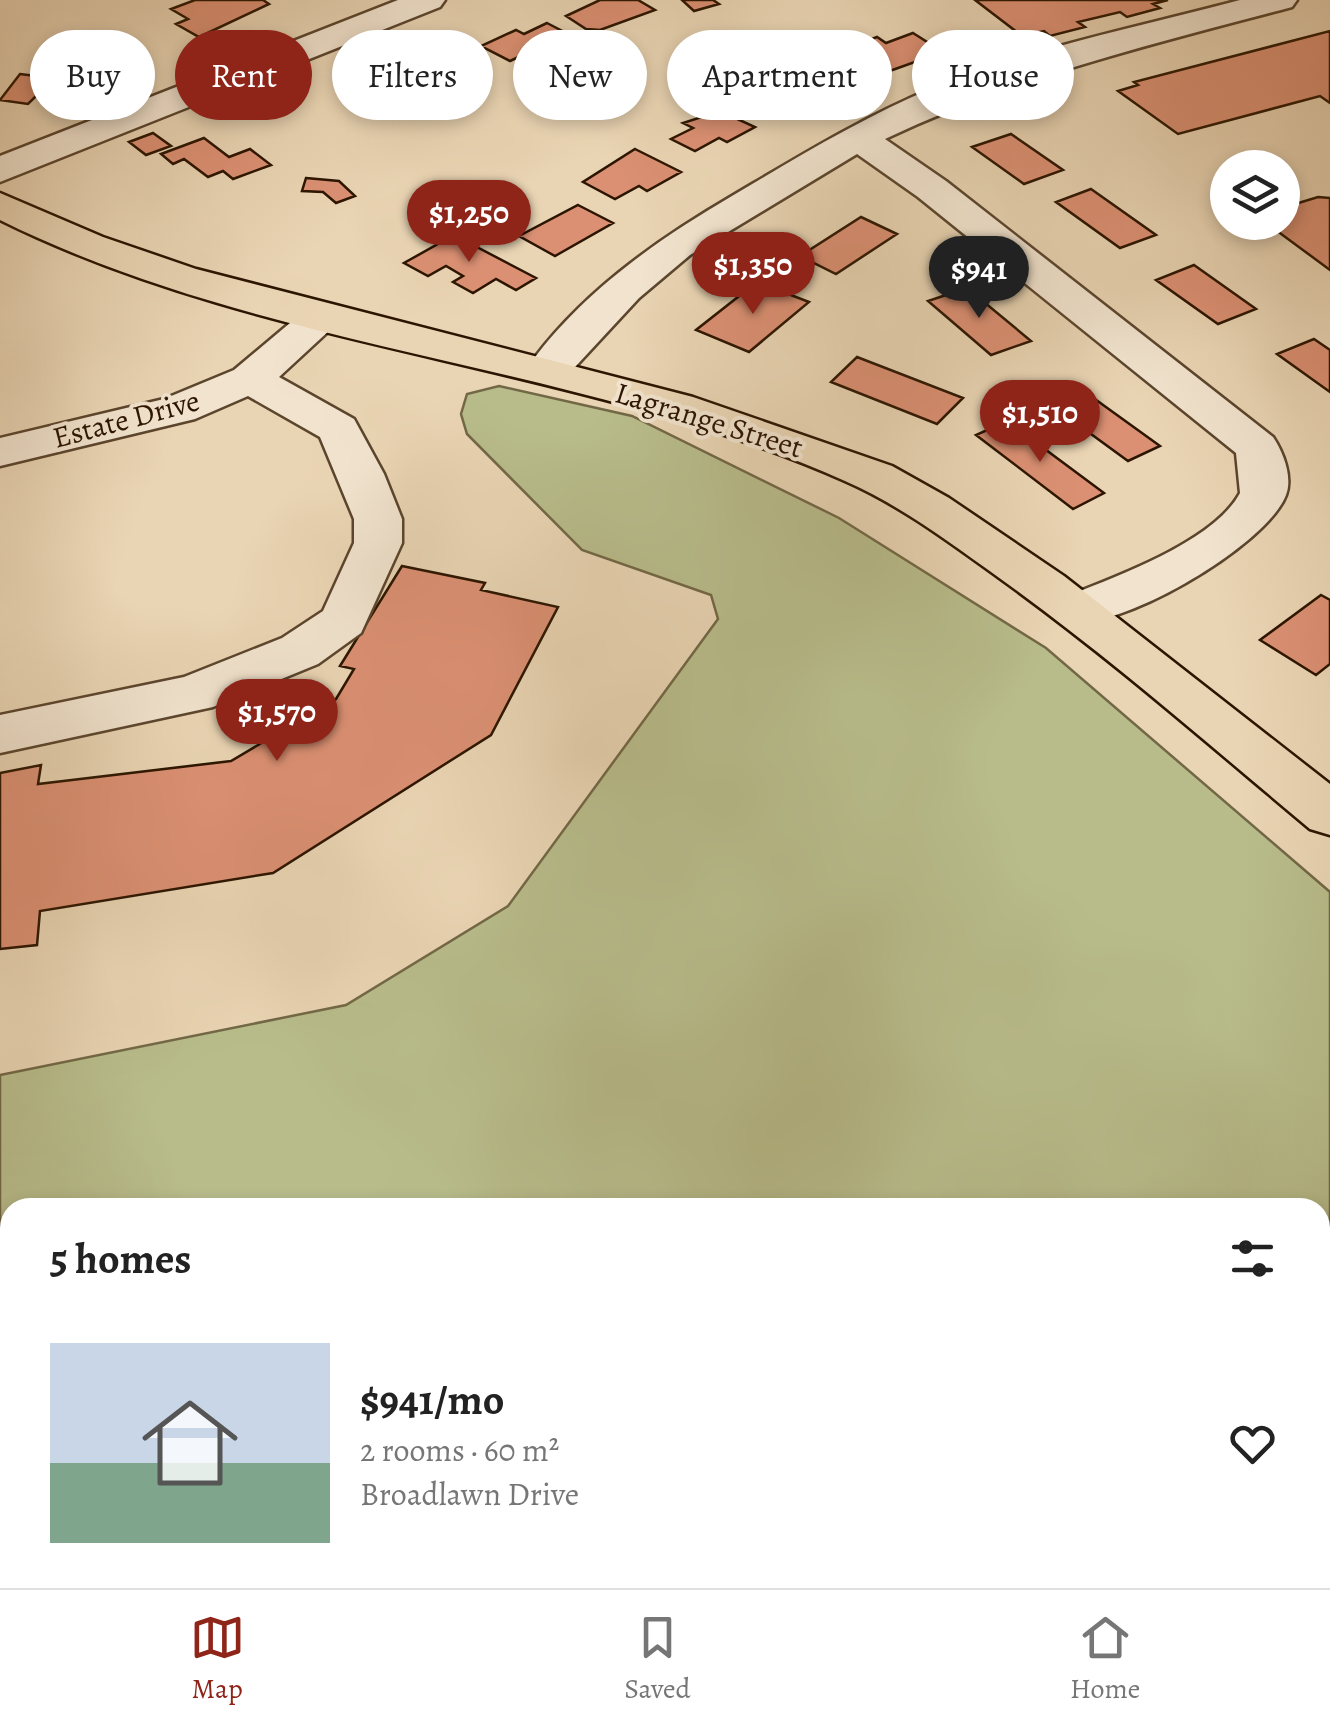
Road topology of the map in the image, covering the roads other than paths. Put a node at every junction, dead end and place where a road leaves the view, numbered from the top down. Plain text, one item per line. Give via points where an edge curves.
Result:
1 (428, 0) edge
2 (1280, 0) edge
3 (858, 138) junction
4 (0, 170) edge
5 (0, 205) edge
6 (324, 316) junction
7 (547, 371) junction
8 (250, 379) junction
9 (0, 452) edge
10 (1080, 610) junction
11 (0, 734) edge
12 (1330, 814) edge

1 - 4 street
2 - 3 street via 948,94
3 - 7 street via 676,246 624,289
3 - 10 street via 1257,447 1266,480 1264,498 1250,516 1164,574
5 - 6 main road, Lagrange Street via 112,256
6 - 7 main road, Lagrange Street
6 - 8 street, Estate Drive
7 - 10 main road, Lagrange Street via 859,469 928,504
8 - 9 street, Estate Drive via 179,410
8 - 11 street via 338,430 362,474 378,519 378,543 343,620 300,651 194,694
10 - 12 main road, Lagrange Street

